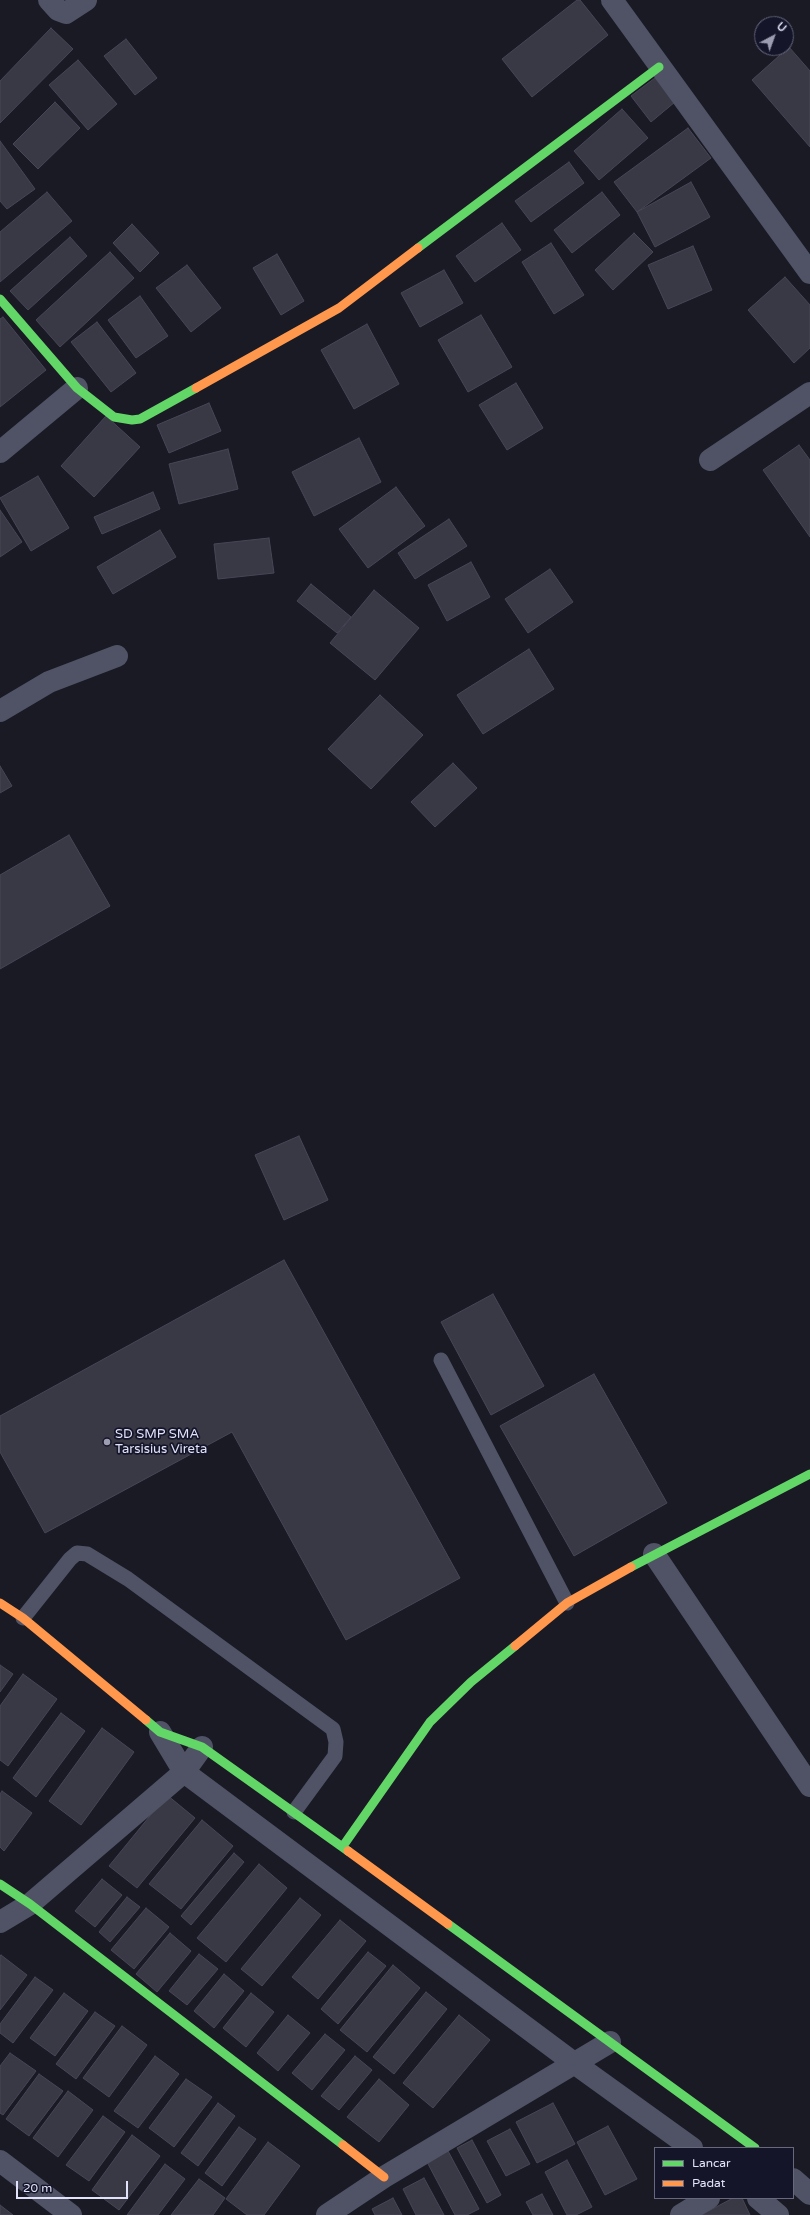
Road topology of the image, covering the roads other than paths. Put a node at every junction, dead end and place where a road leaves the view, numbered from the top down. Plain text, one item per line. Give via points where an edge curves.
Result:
1 (49, 0) edge
2 (86, 0) edge
3 (612, 0) edge
4 (659, 67) junction
5 (810, 273) edge
6 (0, 299) edge
7 (78, 388) junction
8 (810, 393) edge
9 (0, 452) edge
10 (710, 460) dead end
11 (117, 656) dead end
12 (0, 711) edge
13 (441, 1360) dead end
14 (810, 1474) edge
15 (654, 1554) junction
16 (0, 1603) edge
17 (567, 1603) junction
18 (23, 1618) junction
19 (160, 1732) junction
20 (202, 1747) junction
21 (184, 1772) junction
22 (810, 1786) edge
23 (294, 1812) junction
24 (343, 1846) junction
25 (0, 1884) edge
26 (30, 1904) junction
27 (0, 1922) edge
28 (610, 2042) junction
29 (574, 2063) junction
30 (691, 2147) edge
31 (754, 2147) edge
32 (0, 2161) edge
33 (384, 2177) junction
34 (794, 2180) edge
35 (810, 2194) edge
36 (707, 2199) edge
37 (759, 2199) edge
38 (71, 2215) edge
39 (327, 2215) edge
40 (681, 2215) edge
41 (778, 2215) edge

1 - 2 street via 58,10 66,13
3 - 4 street
4 - 5 street
4 - 7 street via 339,308 150,414 132,420 114,417
6 - 7 street
7 - 9 street
8 - 10 street
11 - 12 street via 49,682
13 - 17 lane
14 - 15 street
15 - 17 street
15 - 22 street
16 - 18 street
17 - 24 street via 471,1682 430,1722
18 - 19 street
18 - 23 lane via 77,1553 87,1554 128,1579 333,1729 336,1742 335,1756
19 - 20 street
19 - 21 street
20 - 21 street
20 - 23 street
21 - 26 street
21 - 29 street
23 - 24 street
24 - 28 street
25 - 26 street
26 - 27 street
26 - 33 street
28 - 29 street
28 - 31 street
29 - 30 street
29 - 33 street
32 - 38 street
33 - 39 street
34 - 35 street
36 - 40 street
37 - 41 street

